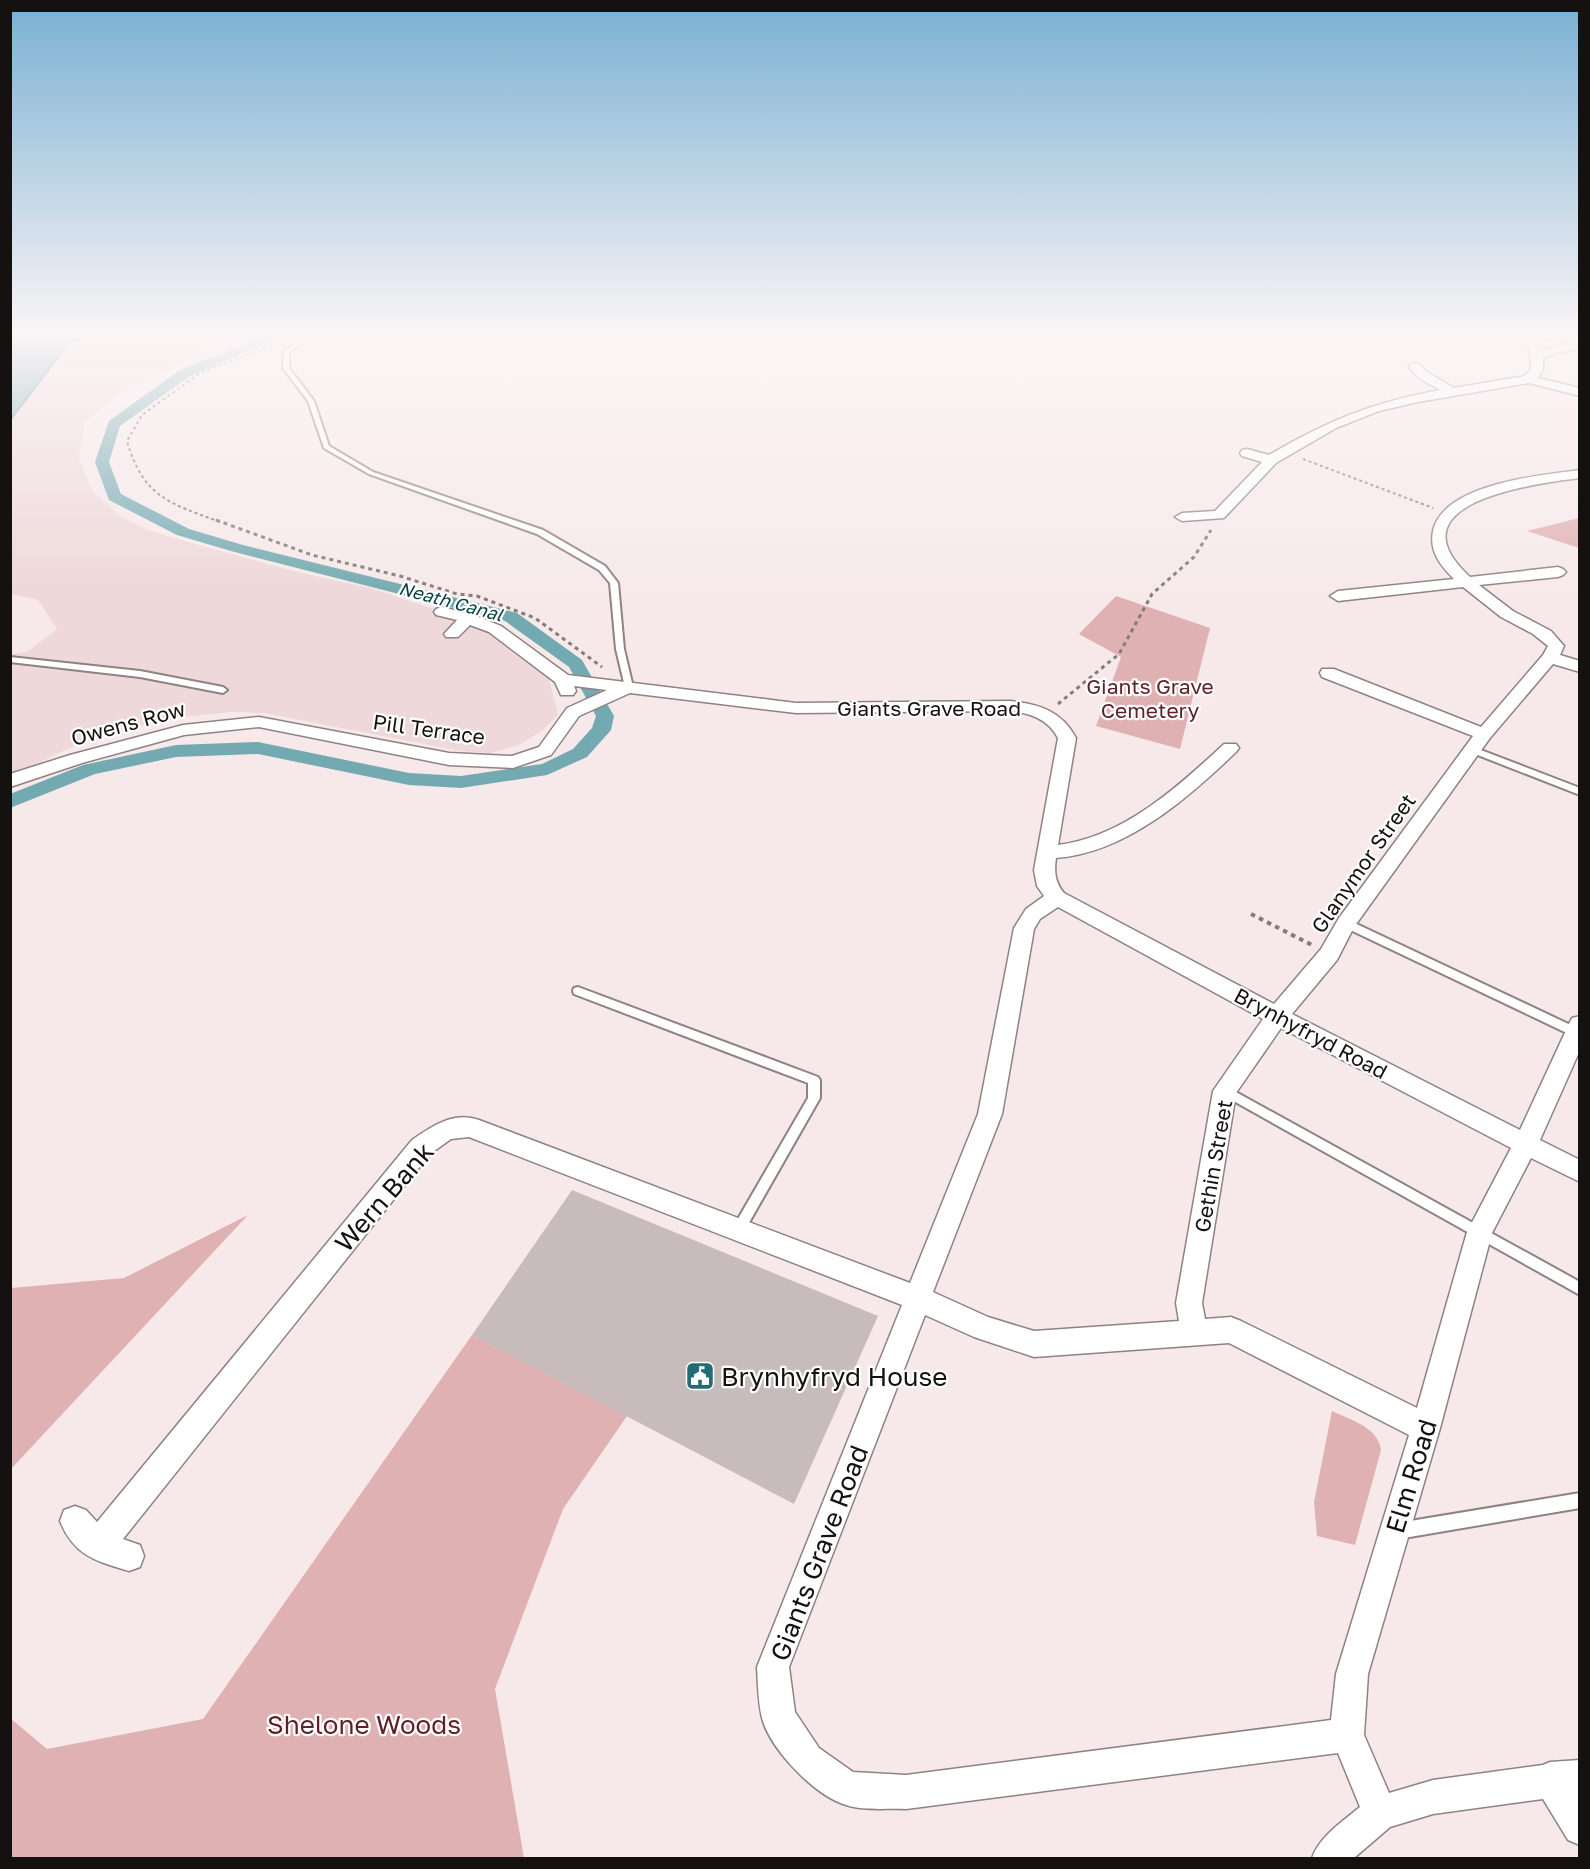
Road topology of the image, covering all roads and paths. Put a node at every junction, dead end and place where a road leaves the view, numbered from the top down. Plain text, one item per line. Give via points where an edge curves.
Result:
1 (137, 423) edge
2 (318, 423) edge
3 (1337, 423) edge
4 (1285, 452) junction
5 (1247, 453) dead end
6 (1272, 460) junction
7 (1580, 474) edge
8 (1448, 514) junction
9 (1219, 515) junction
10 (1182, 517) dead end
11 (1558, 572) dead end
12 (1467, 582) junction
13 (464, 594) junction
14 (1338, 596) dead end
15 (469, 599) dead end
16 (442, 612) dead end
17 (468, 618) junction
18 (452, 634) dead end
19 (1553, 651) junction
20 (10, 659) edge
21 (1580, 667) edge
22 (1328, 673) dead end
23 (567, 681) junction
24 (629, 687) junction
25 (223, 690) dead end
26 (604, 691) junction
27 (579, 709) junction
28 (1046, 714) junction
29 (259, 722) joint
30 (1484, 734) junction
31 (1230, 748) dead end
32 (1473, 750) junction
33 (10, 782) edge
34 (1580, 792) edge
35 (1046, 851) junction
36 (1052, 892) junction
37 (1251, 914) dead end
38 (1346, 923) junction
39 (1329, 954) junction
40 (578, 991) dead end
41 (1277, 1016) junction
42 (1577, 1028) edge
43 (1225, 1091) junction
44 (1526, 1144) junction
45 (1580, 1172) edge
46 (737, 1231) junction
47 (1480, 1232) junction
48 (1580, 1289) edge
49 (919, 1299) junction
50 (1194, 1331) junction
51 (1426, 1428) junction
52 (1580, 1500) edge
53 (75, 1521) dead end
54 (1394, 1531) junction
55 (97, 1546) junction
56 (129, 1556) dead end
57 (1347, 1736) junction
58 (1565, 1778) edge
59 (1380, 1813) junction
60 (1580, 1828) edge
61 (1330, 1858) edge

1 - 13 path via 127,441 143,481 154,492 188,510 312,555
2 - 24 lane via 326,447 371,473 540,532 602,568 614,583 620,649
3 - 4 street
4 - 6 street
4 - 8 path
5 - 6 street
6 - 9 street
7 - 8 street via 1482,492
8 - 12 street via 1438,530 1441,554
9 - 10 street
9 - 28 path via 1194,557 1152,594 1119,654
11 - 12 street
12 - 14 street
12 - 19 street via 1508,615 1548,634
13 - 15 path
13 - 24 path via 536,618
16 - 17 street
17 - 18 street
17 - 23 street via 495,629
19 - 21 street
19 - 30 street, Glanymor Street
20 - 25 lane via 140,674
22 - 30 street
23 - 26 street
23 - 27 street
24 - 26 street
24 - 28 street, Giants Grave Road via 768,707 1010,706
26 - 27 street
27 - 29 street, Pill Terrace via 546,751 513,762 449,759
28 - 35 street, Giants Grave Road via 1063,727 1067,738
29 - 33 street, Owens Row via 183,730 76,759
30 - 32 street, Glanymor Street
31 - 35 street via 1166,807 1142,822 1062,853
32 - 34 lane
32 - 38 street, Glanymor Street
35 - 36 street, Giants Grave Road via 1044,870
36 - 41 street, Brynhyfryd Road
36 - 49 street, Giants Grave Road via 1024,928 990,1114
37 - 39 path
38 - 39 street, Glanymor Street
38 - 42 lane
39 - 41 street, Glanymor Street
40 - 46 lane via 814,1080 814,1098
41 - 43 street, Gethin Street
41 - 44 street, Brynhyfryd Road
42 - 44 street, Elm Road
43 - 47 lane
43 - 50 street, Gethin Street via 1189,1304
44 - 45 street, Brynhyfryd Road
44 - 47 street, Elm Road
46 - 49 street, Wern Bank
46 - 55 street, Wern Bank via 470,1127 446,1130 421,1148
47 - 48 lane
47 - 51 street, Elm Road
49 - 50 street, Wern Bank via 984,1328 1034,1344
49 - 57 street, Giants Grave Road via 773,1667 779,1718 807,1760 848,1789 906,1792
50 - 51 street, Wern Bank via 1231,1330
51 - 54 street, Elm Road
52 - 54 lane
53 - 55 street
54 - 57 street, Elm Road via 1352,1674
55 - 56 street
57 - 59 street, Elm Road
58 - 59 street via 1433,1797
58 - 60 street
59 - 61 street

